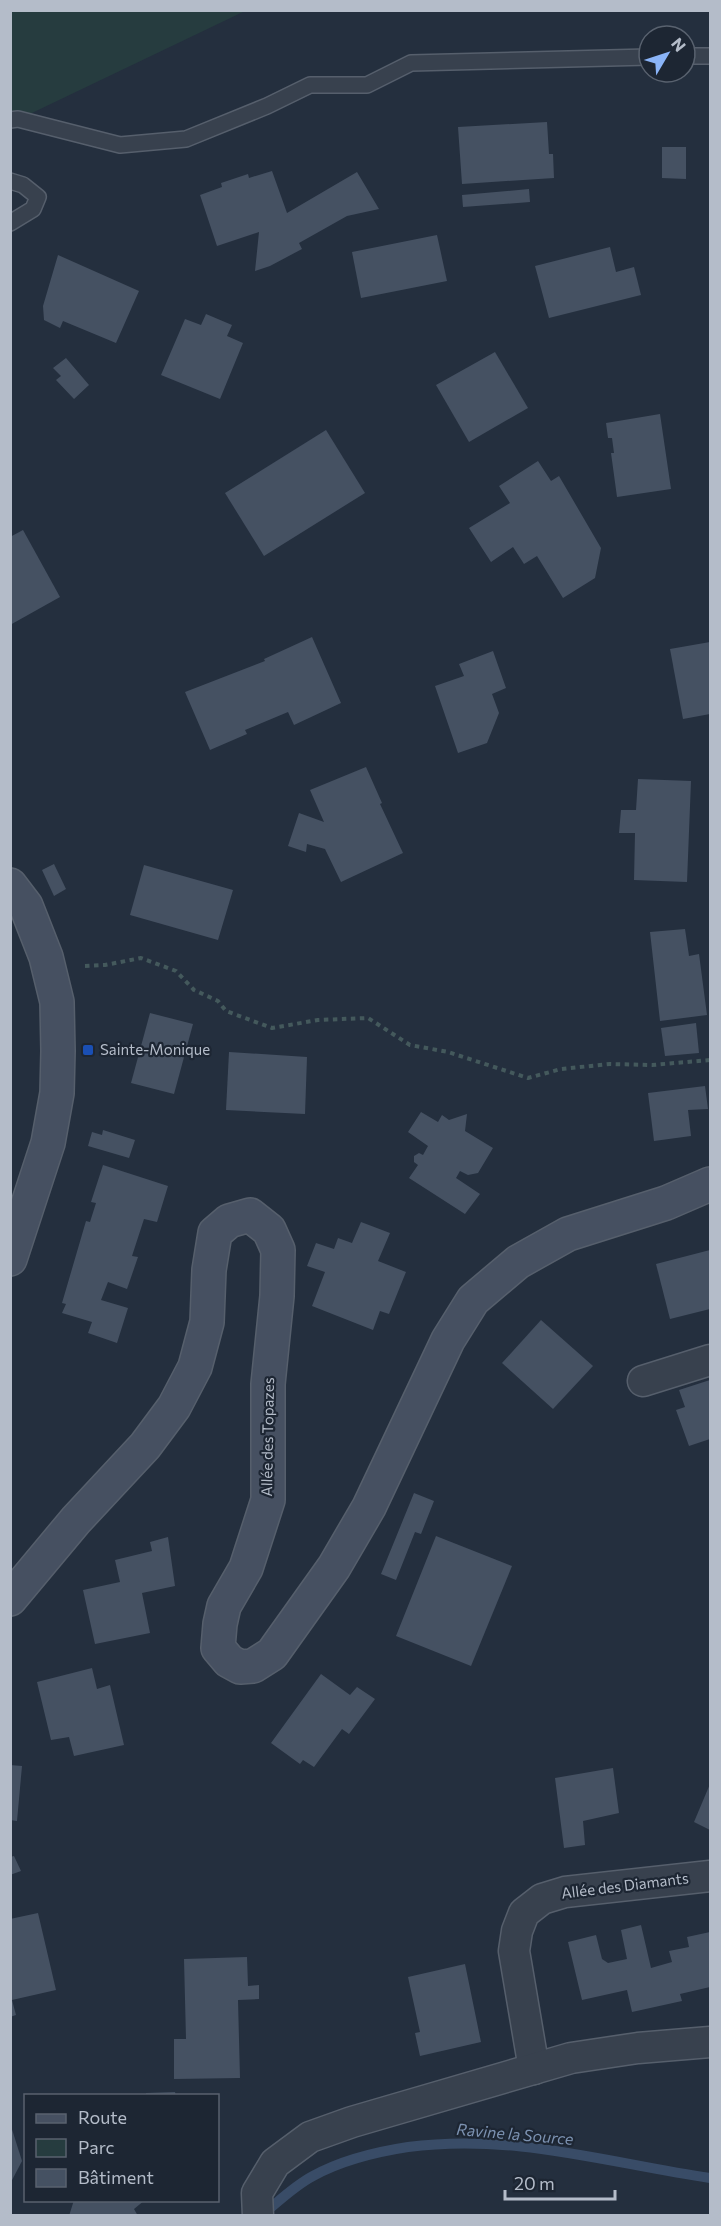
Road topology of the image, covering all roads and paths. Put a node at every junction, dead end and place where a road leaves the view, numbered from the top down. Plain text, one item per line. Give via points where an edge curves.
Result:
1 (637, 57) edge
2 (10, 120) edge
3 (10, 181) edge
4 (10, 223) edge
5 (10, 885) edge
6 (46, 957) junction
7 (711, 1060) edge
8 (711, 1184) edge
9 (10, 1259) edge
10 (711, 1360) edge
11 (643, 1381) dead end
12 (10, 1599) edge
13 (711, 1876) edge
14 (711, 2042) edge
15 (534, 2069) junction
16 (258, 2216) edge

1 - 2 lane via 411,63 367,85 309,85 186,139 120,145
3 - 4 lane via 38,197 33,209
5 - 6 main road via 26,906
6 - 7 path via 78,966 141,958 176,971 194,990 218,1001 226,1011 272,1028 318,1020 368,1018 410,1045 448,1052 528,1078 561,1069 610,1064
6 - 9 main road via 57,1002 57,1093 48,1143
8 - 12 main road, Allée des Topazes via 666,1203 568,1234 518,1262 473,1300 448,1340 369,1508 334,1567 272,1654 253,1666 240,1667 218,1648 220,1624 224,1606 246,1568 268,1500 268,1384 278,1250 269,1230 250,1215 229,1221 215,1233 207,1322 195,1367 174,1407 145,1446
10 - 11 street
13 - 15 street, Allée des Diamants via 565,1892 542,1899 524,1913 514,1952
14 - 15 street via 571,2058
15 - 16 street via 310,2137 275,2163 257,2193

